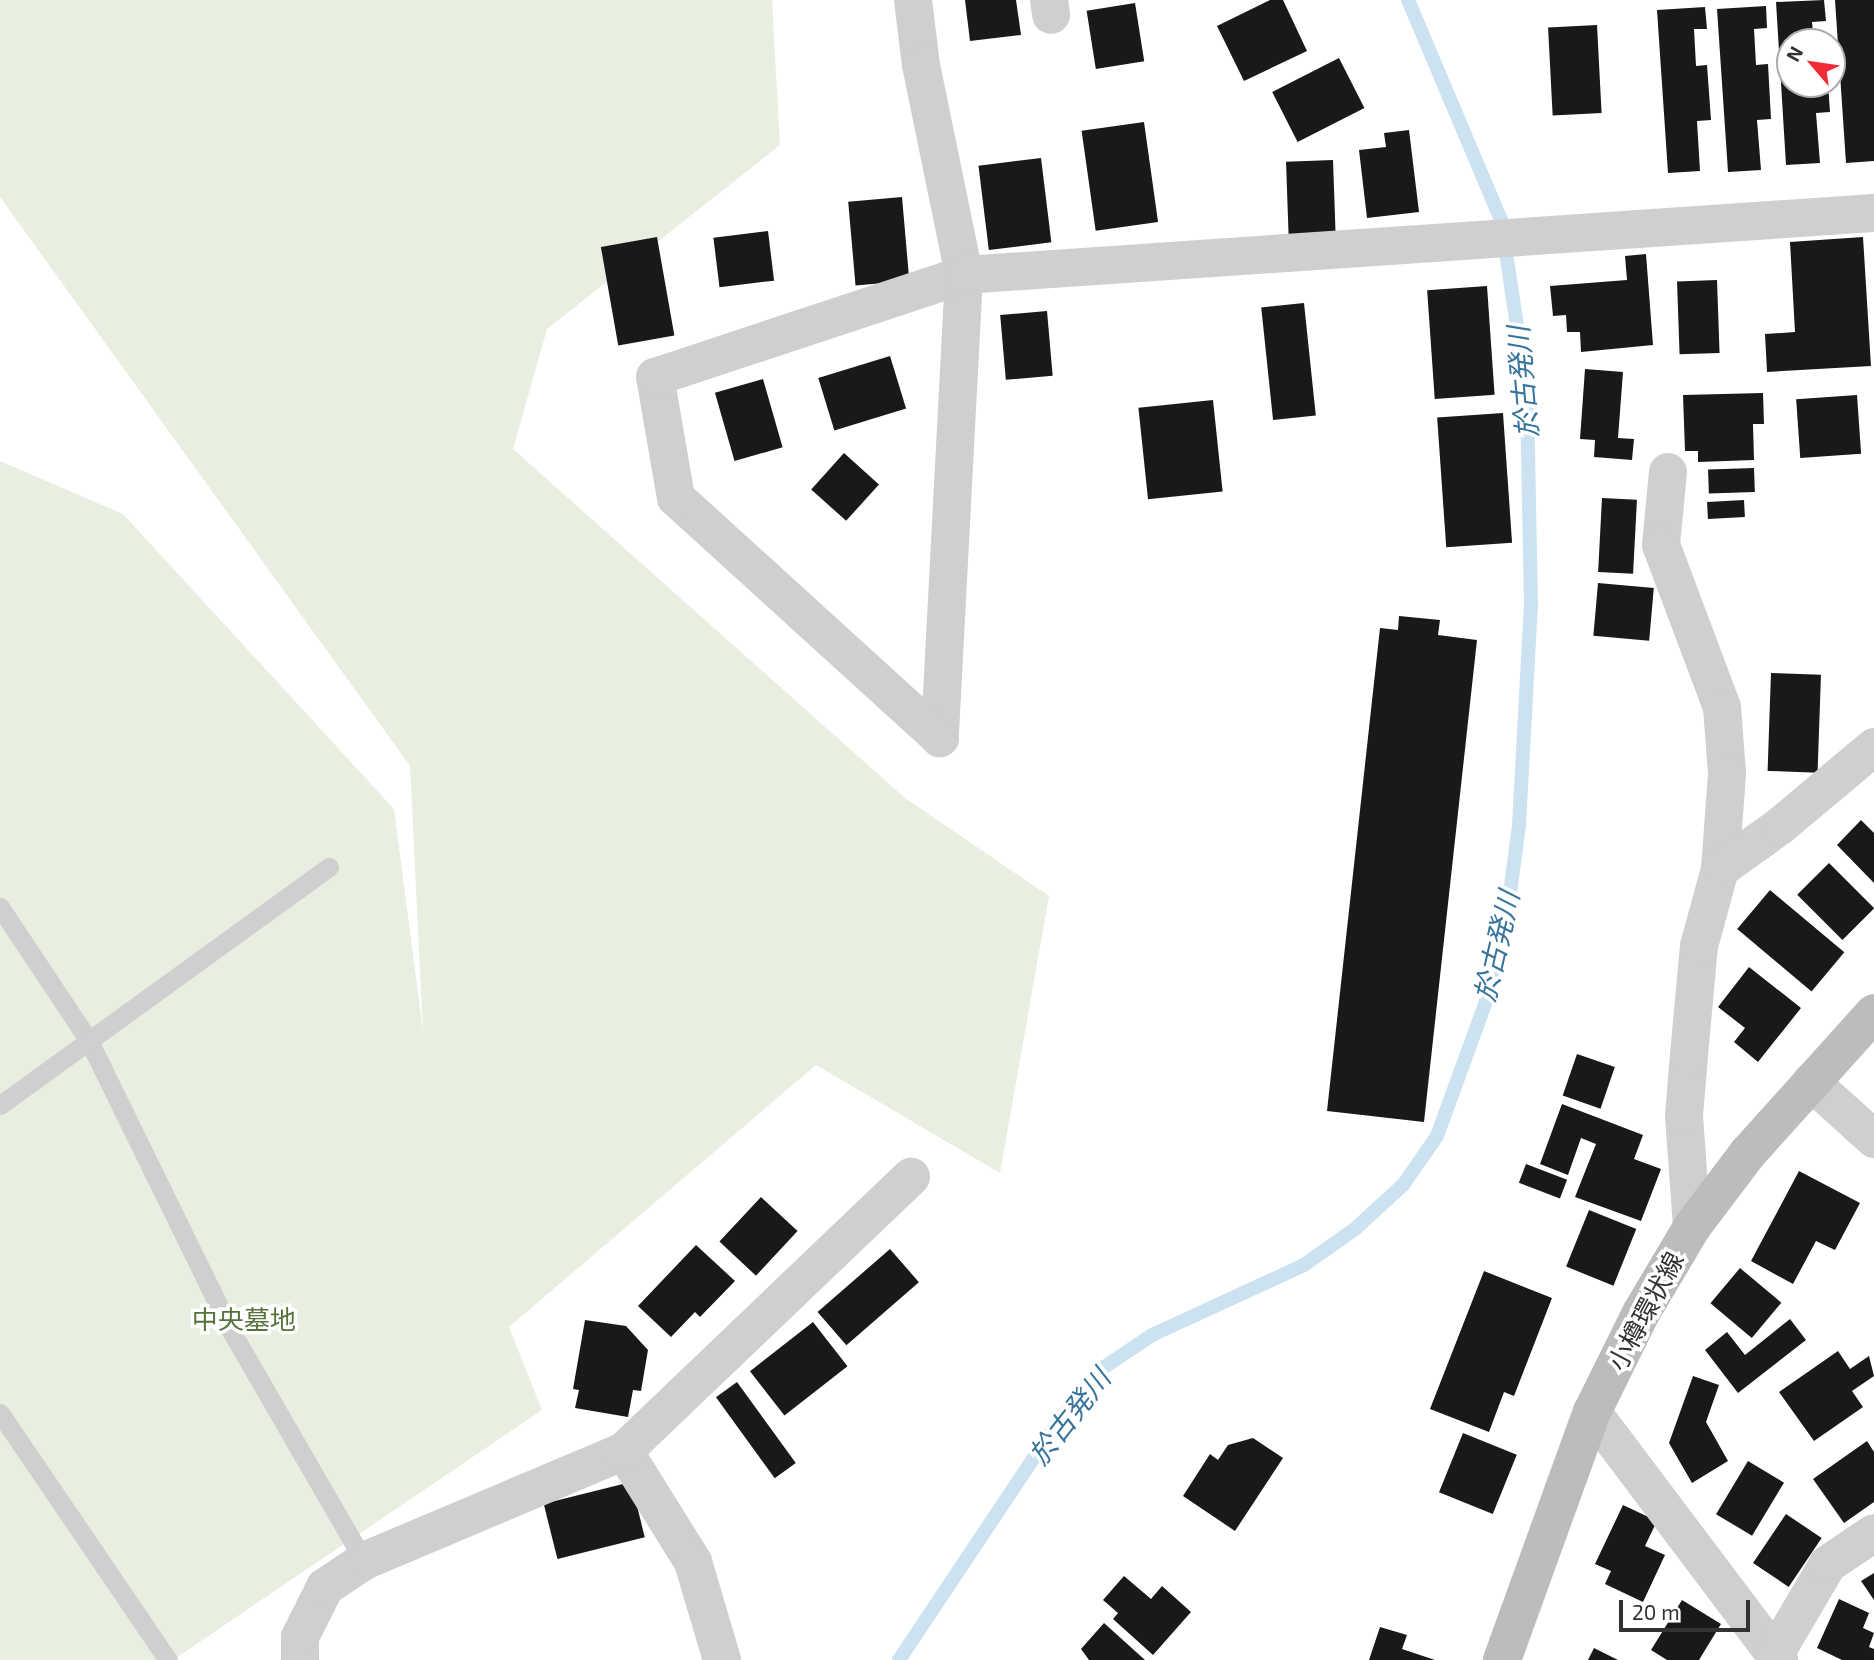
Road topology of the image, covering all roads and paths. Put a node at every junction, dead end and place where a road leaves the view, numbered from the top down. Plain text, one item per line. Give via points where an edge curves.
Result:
1 (913, 0) edge
2 (1874, 213) edge
3 (964, 275) junction
4 (1668, 472) dead end
5 (1874, 747) edge
6 (329, 867) dead end
7 (1720, 869) junction
8 (0, 907) edge
9 (1874, 1013) edge
10 (89, 1041) junction
11 (1811, 1082) junction
12 (0, 1105) edge
13 (1874, 1139) edge
14 (911, 1177) dead end
15 (1692, 1227) junction
16 (1592, 1412) junction
17 (0, 1413) edge
18 (624, 1451) junction
19 (1874, 1533) edge
20 (364, 1561) junction
21 (1777, 1657) edge
22 (1503, 1659) edge
23 (168, 1660) edge
24 (300, 1660) edge
25 (722, 1660) edge

1 - 3 street via 921,65
2 - 3 street
3 - 3 street via 953,479 940,738 676,498 655,377
4 - 7 street via 1661,545 1722,707 1727,774
5 - 7 street via 1780,826
6 - 10 lane
7 - 15 street via 1699,946 1689,1055 1685,1116
8 - 10 lane
9 - 11 main road, 小樽環状線
10 - 12 lane
10 - 20 lane via 230,1329
11 - 13 street
11 - 15 main road, 小樽環状線
14 - 18 street
15 - 16 main road, 小樽環状線 via 1641,1313
16 - 21 street
16 - 22 main road, 小樽環状線
17 - 23 lane
18 - 20 street
18 - 25 street via 693,1563
19 - 21 street via 1828,1564
20 - 24 street via 326,1587 299,1637

